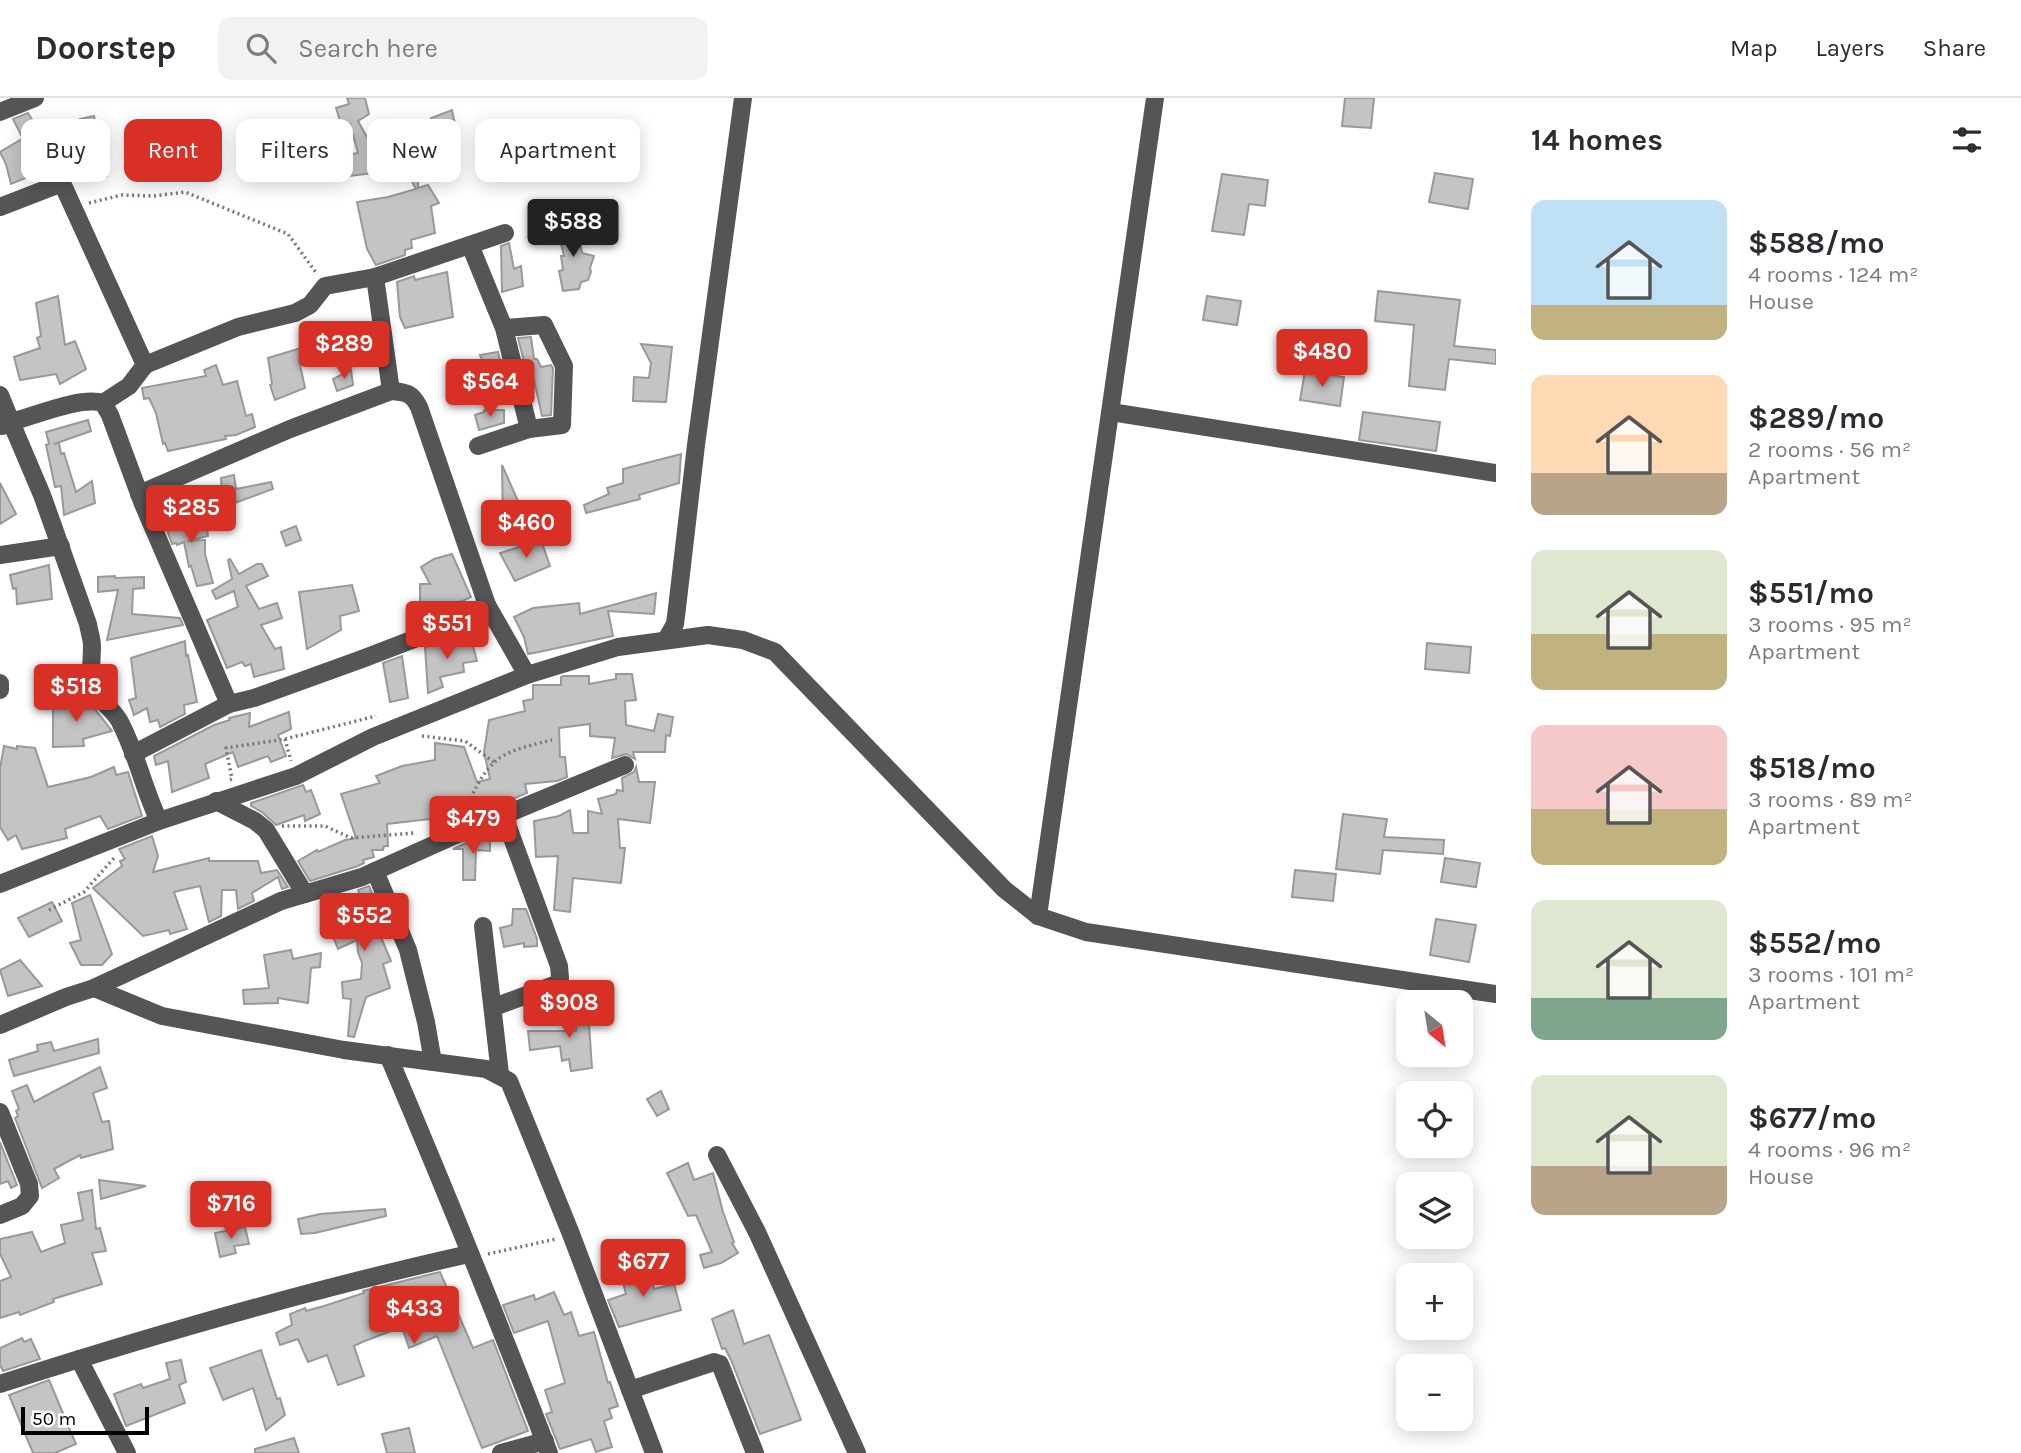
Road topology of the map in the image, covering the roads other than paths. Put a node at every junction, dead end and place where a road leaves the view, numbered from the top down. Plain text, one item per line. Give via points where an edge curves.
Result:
1 (35, 98) edge
2 (743, 98) edge
3 (1155, 98) edge
4 (0, 112) edge
5 (0, 207) edge
6 (505, 233) dead end
7 (470, 245) junction
8 (375, 276) junction
9 (504, 328) junction
10 (145, 365) junction
11 (391, 391) junction
12 (0, 395) edge
13 (103, 403) junction
14 (1111, 412) junction
15 (6, 425) edge
16 (529, 429) junction
17 (478, 446) dead end
18 (1496, 473) edge
19 (139, 494) junction
20 (61, 546) junction
21 (0, 555) edge
22 (487, 605) junction
23 (666, 640) junction
24 (527, 675) junction
25 (0, 683) edge
26 (0, 690) edge
27 (229, 704) junction
28 (133, 754) junction
29 (625, 765) dead end
30 (216, 801) junction
31 (504, 816) junction
32 (159, 821) junction
33 (375, 872) junction
34 (0, 884) edge
35 (305, 894) junction
36 (1038, 916) junction
37 (483, 926) dead end
38 (94, 988) junction
39 (1496, 994) edge
40 (494, 1007) junction
41 (0, 1026) edge
42 (388, 1055) junction
43 (433, 1062) junction
44 (500, 1074) junction
45 (0, 1112) edge
46 (718, 1154) dead end
47 (0, 1215) edge
48 (469, 1254) junction
49 (79, 1359) junction
50 (0, 1384) edge
51 (630, 1390) junction
52 (547, 1447) edge
53 (127, 1453) edge
54 (501, 1453) edge
55 (654, 1453) edge
56 (755, 1453) edge
57 (857, 1453) edge

1 - 4 street
2 - 23 street via 675,624
3 - 14 street
5 - 10 street via 62,183
6 - 7 street
7 - 8 street
7 - 9 street
8 - 10 street via 325,286 310,305 295,313 239,327
8 - 11 street
9 - 16 street
9 - 16 street via 544,325 564,366 562,425
10 - 13 street via 129,386
11 - 19 street
11 - 22 street via 406,392 419,407
12 - 15 street
13 - 15 street via 94,400
13 - 19 street
14 - 18 street
14 - 36 street
15 - 20 street via 42,495
16 - 17 street
19 - 27 street
20 - 21 street
20 - 28 street via 88,624 95,688 121,723
22 - 24 street
22 - 27 street via 448,626
23 - 24 street via 618,648
23 - 36 street via 708,635 743,640 775,652 1004,889
24 - 30 street via 373,737 296,776
25 - 26 street
27 - 28 street
28 - 32 street
29 - 31 street
30 - 32 street
30 - 35 street via 266,830
31 - 33 street
31 - 40 street via 560,978 556,985
32 - 34 street
33 - 35 street
33 - 43 street via 408,950
35 - 38 street
36 - 39 street via 1086,932
37 - 40 street
38 - 41 street
38 - 42 street via 162,1016
40 - 44 street
42 - 43 street
42 - 48 street
43 - 44 street
44 - 51 street via 515,1093
45 - 47 street via 30,1196 22,1206
46 - 57 street
48 - 49 street via 383,1273
48 - 52 street
49 - 50 street
49 - 53 street
51 - 55 street
51 - 56 street via 714,1362 720,1364
52 - 54 street

